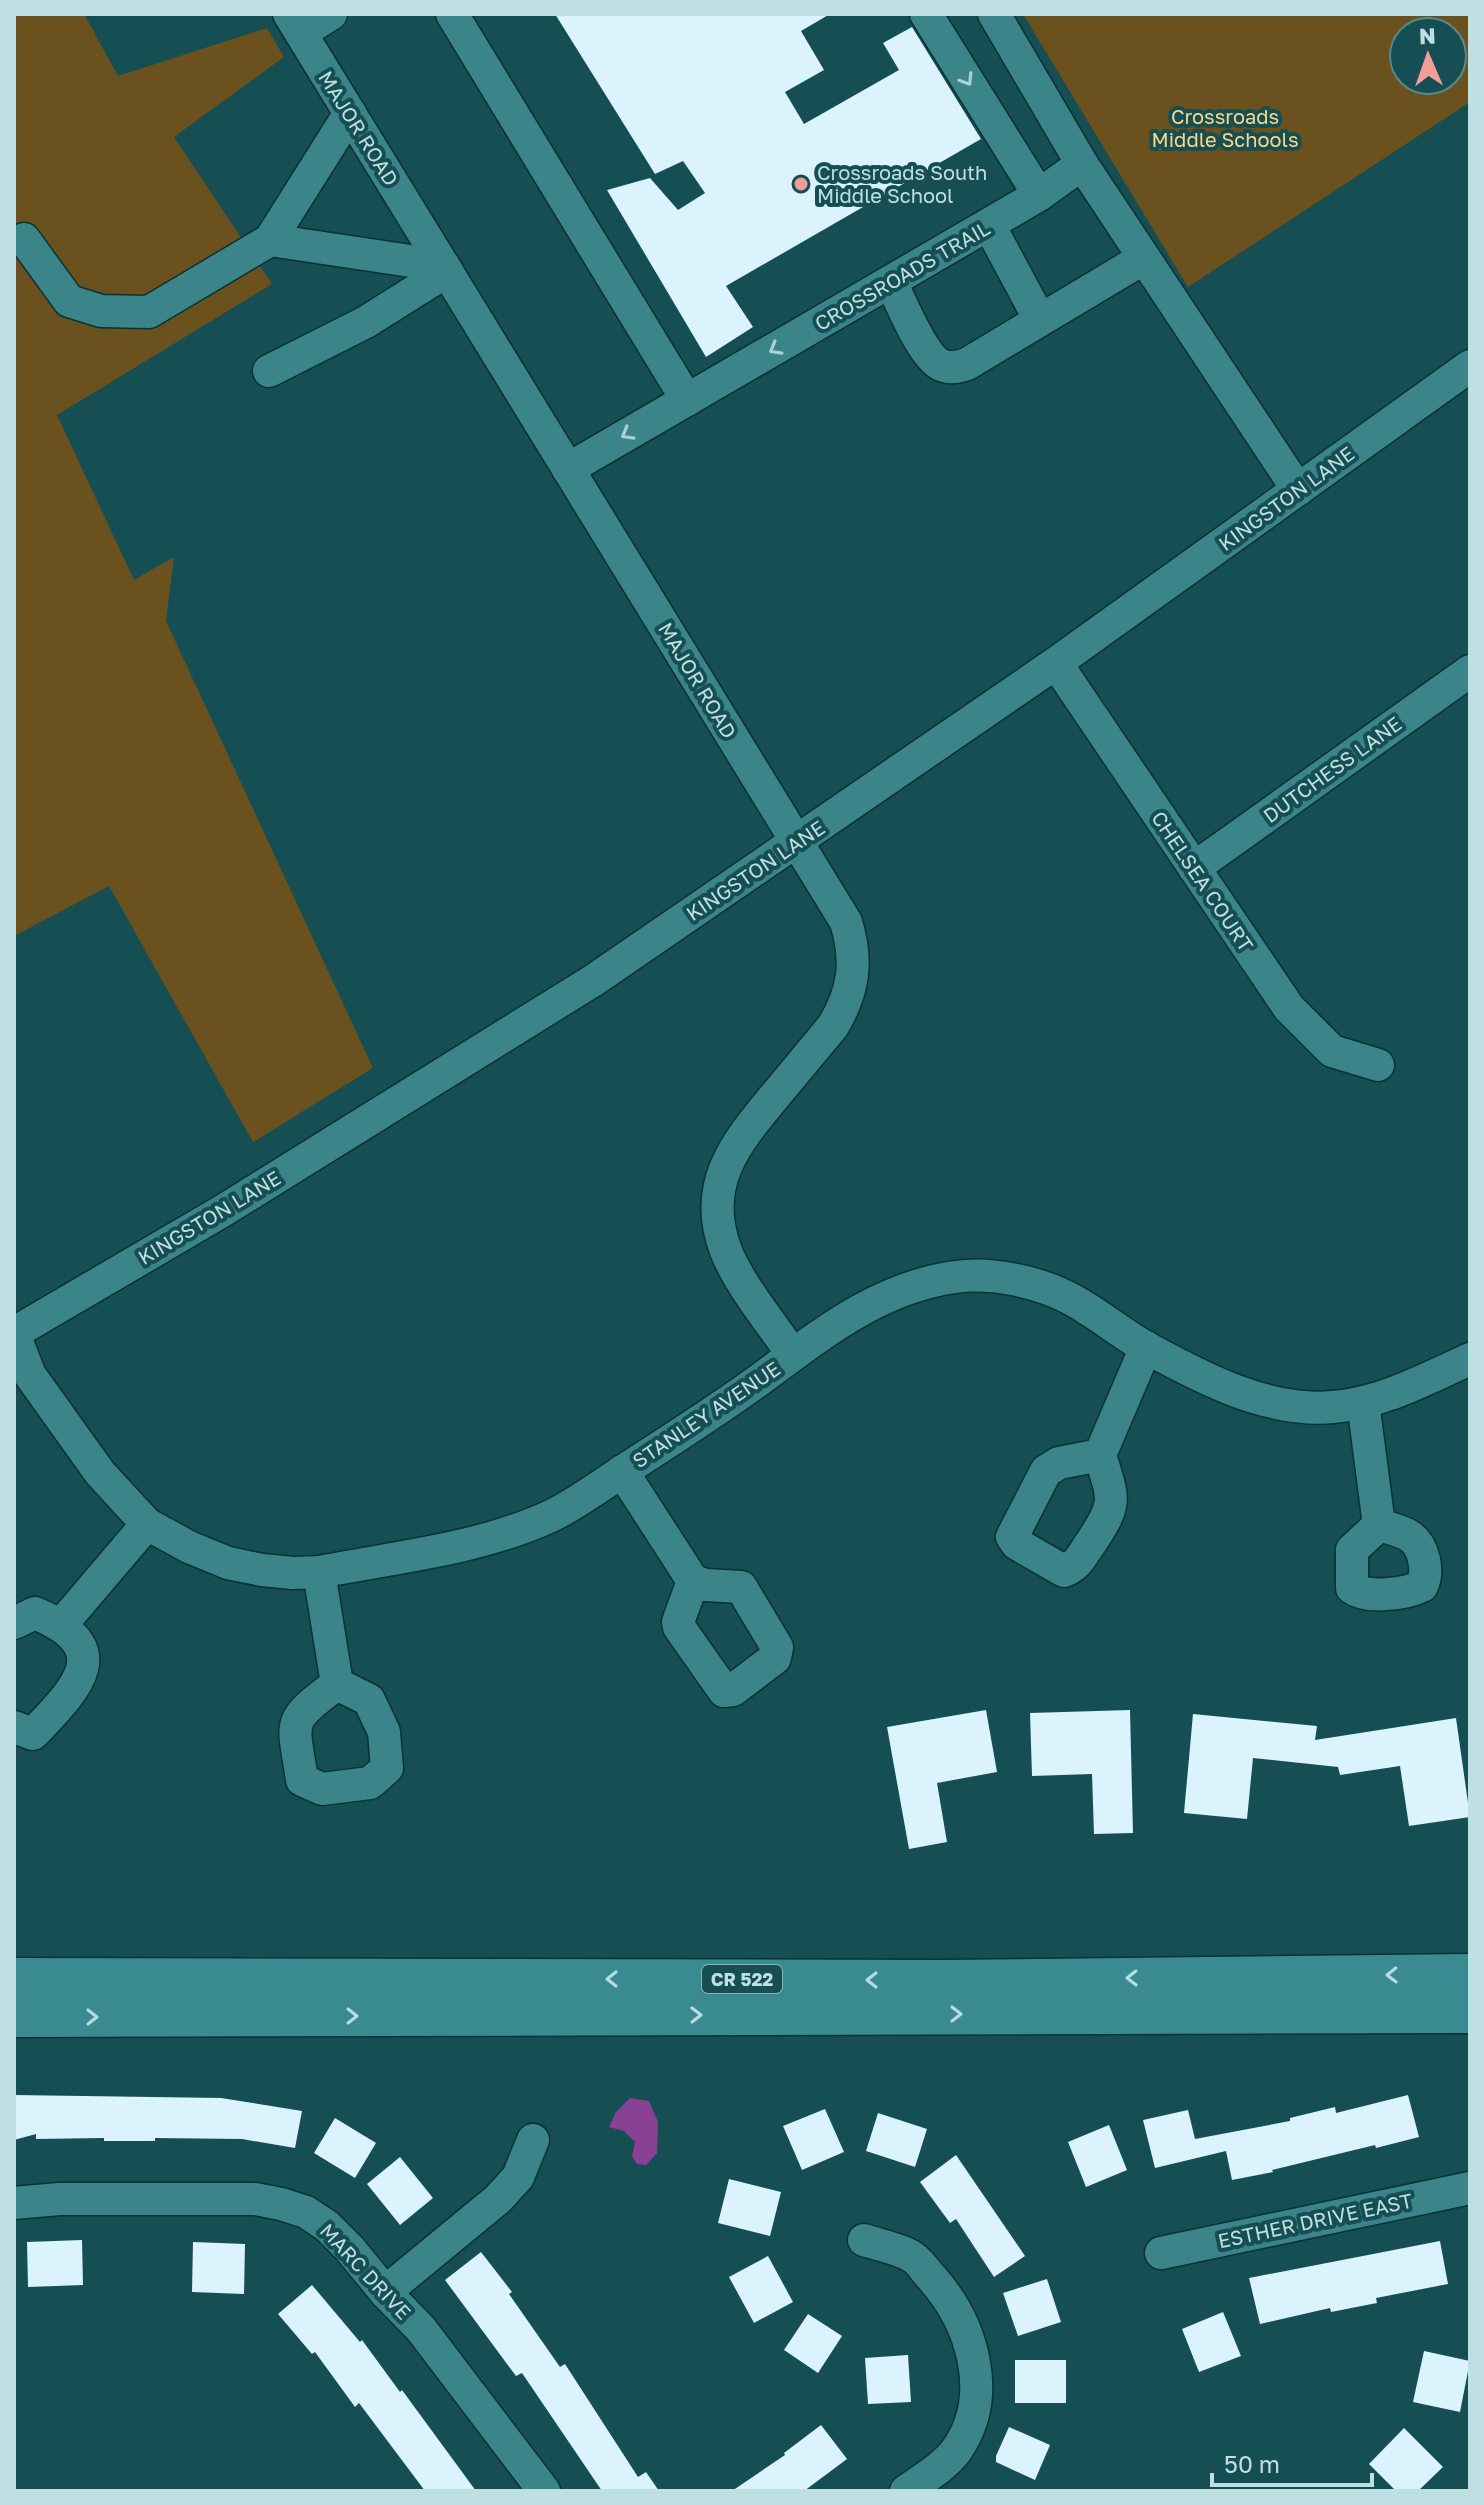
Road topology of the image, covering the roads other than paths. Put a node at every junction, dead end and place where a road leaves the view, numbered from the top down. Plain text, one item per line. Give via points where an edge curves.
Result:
1 (331, 14) edge
2 (452, 14) edge
3 (926, 14) edge
4 (994, 14) edge
5 (295, 24) edge
6 (350, 113) junction
7 (1082, 164) junction
8 (1039, 195) junction
9 (989, 225) junction
10 (24, 239) dead end
11 (270, 240) junction
12 (1144, 258) junction
13 (445, 268) junction
14 (891, 282) junction
15 (1040, 320) junction
16 (1470, 366) edge
17 (269, 371) dead end
18 (687, 400) junction
19 (568, 469) junction
20 (1298, 490) junction
21 (1056, 663) junction
22 (1470, 671) edge
23 (796, 842) junction
24 (1194, 868) junction
25 (1378, 1065) dead end
26 (14, 1334) edge
27 (1146, 1347) junction
28 (793, 1355) junction
29 (1470, 1359) edge
30 (1363, 1402) junction
31 (1100, 1455) dead end
32 (622, 1471) junction
33 (147, 1524) junction
34 (1379, 1525) dead end
35 (319, 1572) junction
36 (693, 1581) dead end
37 (14, 1623) edge
38 (62, 1624) junction
39 (337, 1684) dead end
40 (14, 1727) edge
41 (1470, 1974) edge
42 (14, 1978) edge
43 (1470, 2013) edge
44 (14, 2017) edge
45 (533, 2140) dead end
46 (1470, 2188) edge
47 (14, 2203) edge
48 (864, 2240) dead end
49 (1161, 2253) dead end
50 (385, 2292) junction
51 (544, 2491) edge
52 (906, 2491) edge

1 - 5 street
2 - 18 street
3 -> 8 street
4 - 7 street
5 - 6 street, MAJOR ROAD
6 - 11 street
6 - 13 street, MAJOR ROAD
7 - 8 street, CROSSROADS TRAIL
7 - 12 street
8 - 9 street, CROSSROADS TRAIL
9 - 14 street, CROSSROADS TRAIL
9 - 15 street
10 - 11 street via 69,301 101,311 149,312
11 - 13 street
12 - 15 street
12 - 20 street
13 - 17 street via 366,322
13 - 19 street, MAJOR ROAD
14 - 15 street via 926,350 939,364 952,368
14 -> 18 street, CROSSROADS TRAIL
16 - 20 street, KINGSTON LANE
18 -> 19 street, CROSSROADS TRAIL
19 - 23 street, MAJOR ROAD
20 - 21 street, KINGSTON LANE
21 - 23 street, KINGSTON LANE
21 - 24 street, CHELSEA COURT
22 - 24 street, DUTCHESS LANE
23 - 26 street, KINGSTON LANE via 594,980
23 - 28 street, MAJOR ROAD via 846,922 852,986 833,1026 740,1137 720,1181 717,1206 727,1254
24 - 25 street, CHELSEA COURT via 1289,1008 1332,1051
26 - 33 street, STANLEY AVENUE via 30,1375 100,1473
27 - 28 street, STANLEY AVENUE via 1066,1296 1030,1283 960,1276 894,1292
27 - 30 street, STANLEY AVENUE via 1238,1392 1270,1401 1320,1407
27 - 31 street
28 - 32 street, STANLEY AVENUE
29 - 30 street, STANLEY AVENUE
30 - 34 street
32 - 35 street, STANLEY AVENUE via 554,1514 518,1529
32 - 36 street
33 - 35 street, STANLEY AVENUE via 228,1563
33 - 38 street
35 - 39 street
37 - 38 street via 35,1613
38 - 40 street via 81,1645 82,1676 33,1734
41 -> 42 main road, CR 522 via 959,1980
44 -> 43 main road, CR 522
45 - 50 street via 518,2177 498,2199
46 - 49 street, ESTHER DRIVE EAST
47 - 50 street, MARC DRIVE via 255,2199 281,2204 327,2226
48 - 52 street via 912,2256 942,2290 966,2327 976,2367 971,2422 957,2450
50 - 51 street, MARC DRIVE via 421,2329

